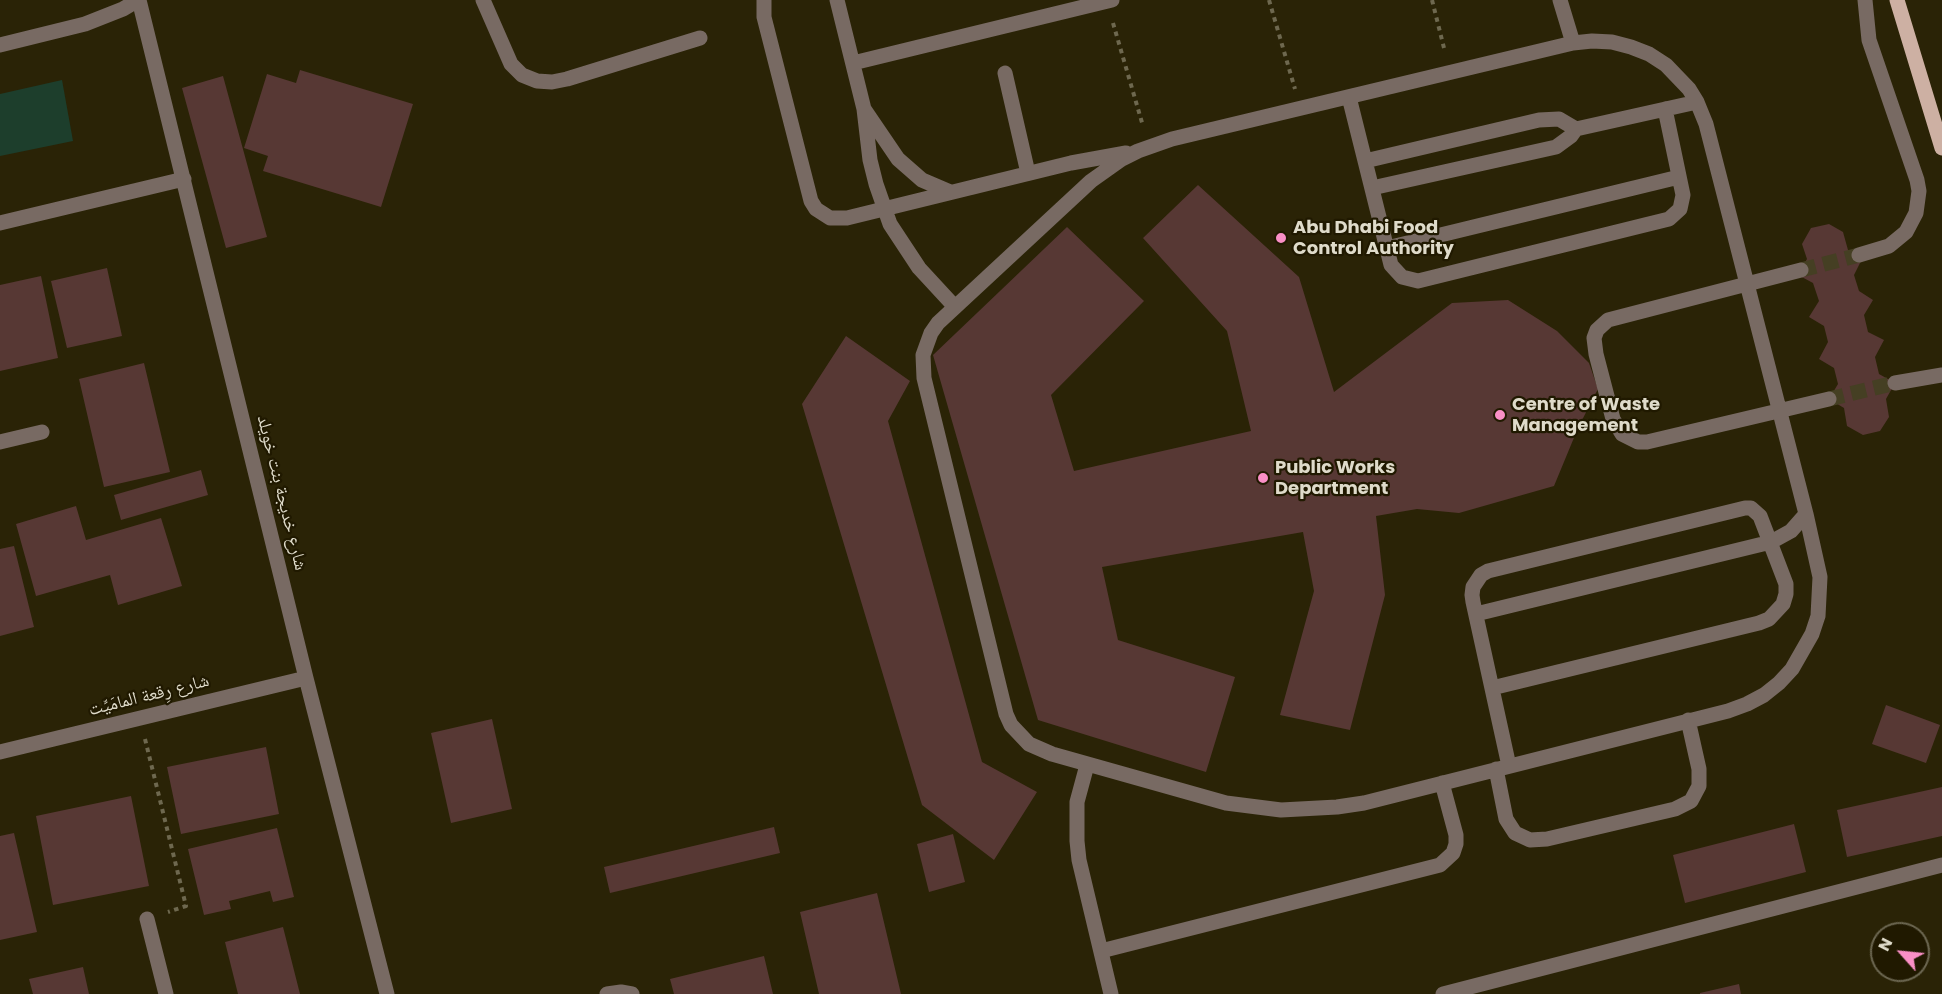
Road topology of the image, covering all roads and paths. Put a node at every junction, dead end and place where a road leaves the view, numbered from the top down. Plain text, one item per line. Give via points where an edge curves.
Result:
1 (139, 0) edge
2 (483, 0) edge
3 (764, 0) edge
4 (837, 0) edge
5 (1112, 0) edge
6 (1269, 0) edge
7 (1432, 0) edge
8 (1560, 0) edge
9 (1865, 0) edge
10 (1897, 0) edge
11 (1116, 33) dead end
12 (700, 38) dead end
13 (1573, 44) junction
14 (0, 45) edge
15 (852, 63) junction
16 (1005, 73) dead end
17 (1451, 73) junction
18 (1349, 97) junction
19 (1697, 102) junction
20 (1301, 108) junction
21 (864, 109) junction
22 (1665, 109) junction
23 (1576, 129) junction
24 (1942, 148) edge
25 (1144, 149) junction
26 (1365, 161) junction
27 (1028, 173) junction
28 (1679, 177) junction
29 (184, 178) junction
30 (1372, 188) junction
31 (950, 192) junction
32 (885, 209) junction
33 (0, 223) edge
34 (1387, 248) junction
35 (1859, 255) tunnel mouth
36 (1801, 270) tunnel mouth
37 (1748, 284) junction
38 (955, 307) junction
39 (1942, 375) edge
40 (1895, 383) tunnel mouth
41 (1829, 399) tunnel mouth
42 (1780, 411) junction
43 (42, 432) dead end
44 (0, 442) edge
45 (1806, 514) junction
46 (1771, 542) junction
47 (1476, 614) junction
48 (306, 678) junction
49 (1492, 688) junction
50 (140, 718) junction
51 (1688, 720) junction
52 (0, 752) edge
53 (1087, 765) junction
54 (1503, 767) junction
55 (1442, 783) junction
56 (1942, 866) edge
57 (147, 919) joint
58 (1101, 951) junction
59 (166, 994) edge
60 (387, 994) edge
61 (607, 994) edge
62 (632, 994) edge
63 (1111, 994) edge
64 (1443, 994) edge

1 - 14 street via 85,24
1 - 29 street, شارع خديجة بنت خويلد
2 - 12 street via 511,64 522,75 537,81 567,79
3 - 32 street via 764,17 811,201 822,214 838,219
4 - 15 street
5 - 15 street
6 - 20 path
7 - 17 path
8 - 13 street
9 - 35 street via 1869,40 1919,191 1916,213 1906,232 1889,246
10 - 24 main road
11 - 25 path
13 - 17 street
13 - 19 street via 1612,42 1649,54 1680,78
15 - 21 street
16 - 27 street
17 - 18 street
18 - 20 street
18 - 26 street
19 - 22 street
19 - 37 street
20 - 25 street
21 - 31 street via 904,165 922,180
21 - 32 street via 870,160
22 - 23 street
22 - 28 street
23 - 26 street via 1559,119 1539,120
23 - 30 street via 1556,147
25 - 27 street
25 - 38 street via 1091,181
26 - 30 street
27 - 31 street
28 - 34 street
28 - 34 street via 1683,202 1669,219 1426,280 1402,277 1391,265
29 - 33 street
29 - 48 street, شارع خديجة بنت خويلد
30 - 34 street
31 - 32 street
32 - 38 street via 914,261
36 - 37 street
37 - 42 street
37 - 42 street via 1601,324 1595,346 1612,418 1622,434 1647,442
38 - 53 street via 938,323 927,343 924,378 1006,714 1029,744
39 - 40 street
41 - 42 street
42 - 45 street
43 - 44 street
45 - 46 street via 1791,531
45 - 51 street via 1820,577 1820,597 1815,625 1804,652 1779,683 1747,704
46 - 47 street
46 - 47 street via 1757,511 1745,508 1488,571 1473,587
46 - 49 street via 1786,594 1783,604 1769,619
47 - 49 street
48 - 50 street, شارع رِقعة المامَيِّت
48 - 60 street, شارع خديجة بنت خويلد
49 - 54 street
50 - 52 street, شارع رِقعة المامَيِّت
50 - 57 path via 186,906
51 - 54 street
51 - 54 street via 1700,786 1691,801 1675,809 1530,840 1515,832 1506,819
53 - 55 street via 1226,803 1281,810 1364,803
53 - 58 street via 1077,802 1077,841
54 - 55 street
55 - 58 street via 1456,844 1448,860 1440,865
56 - 64 street
57 - 59 street
58 - 63 street
61 - 62 street

